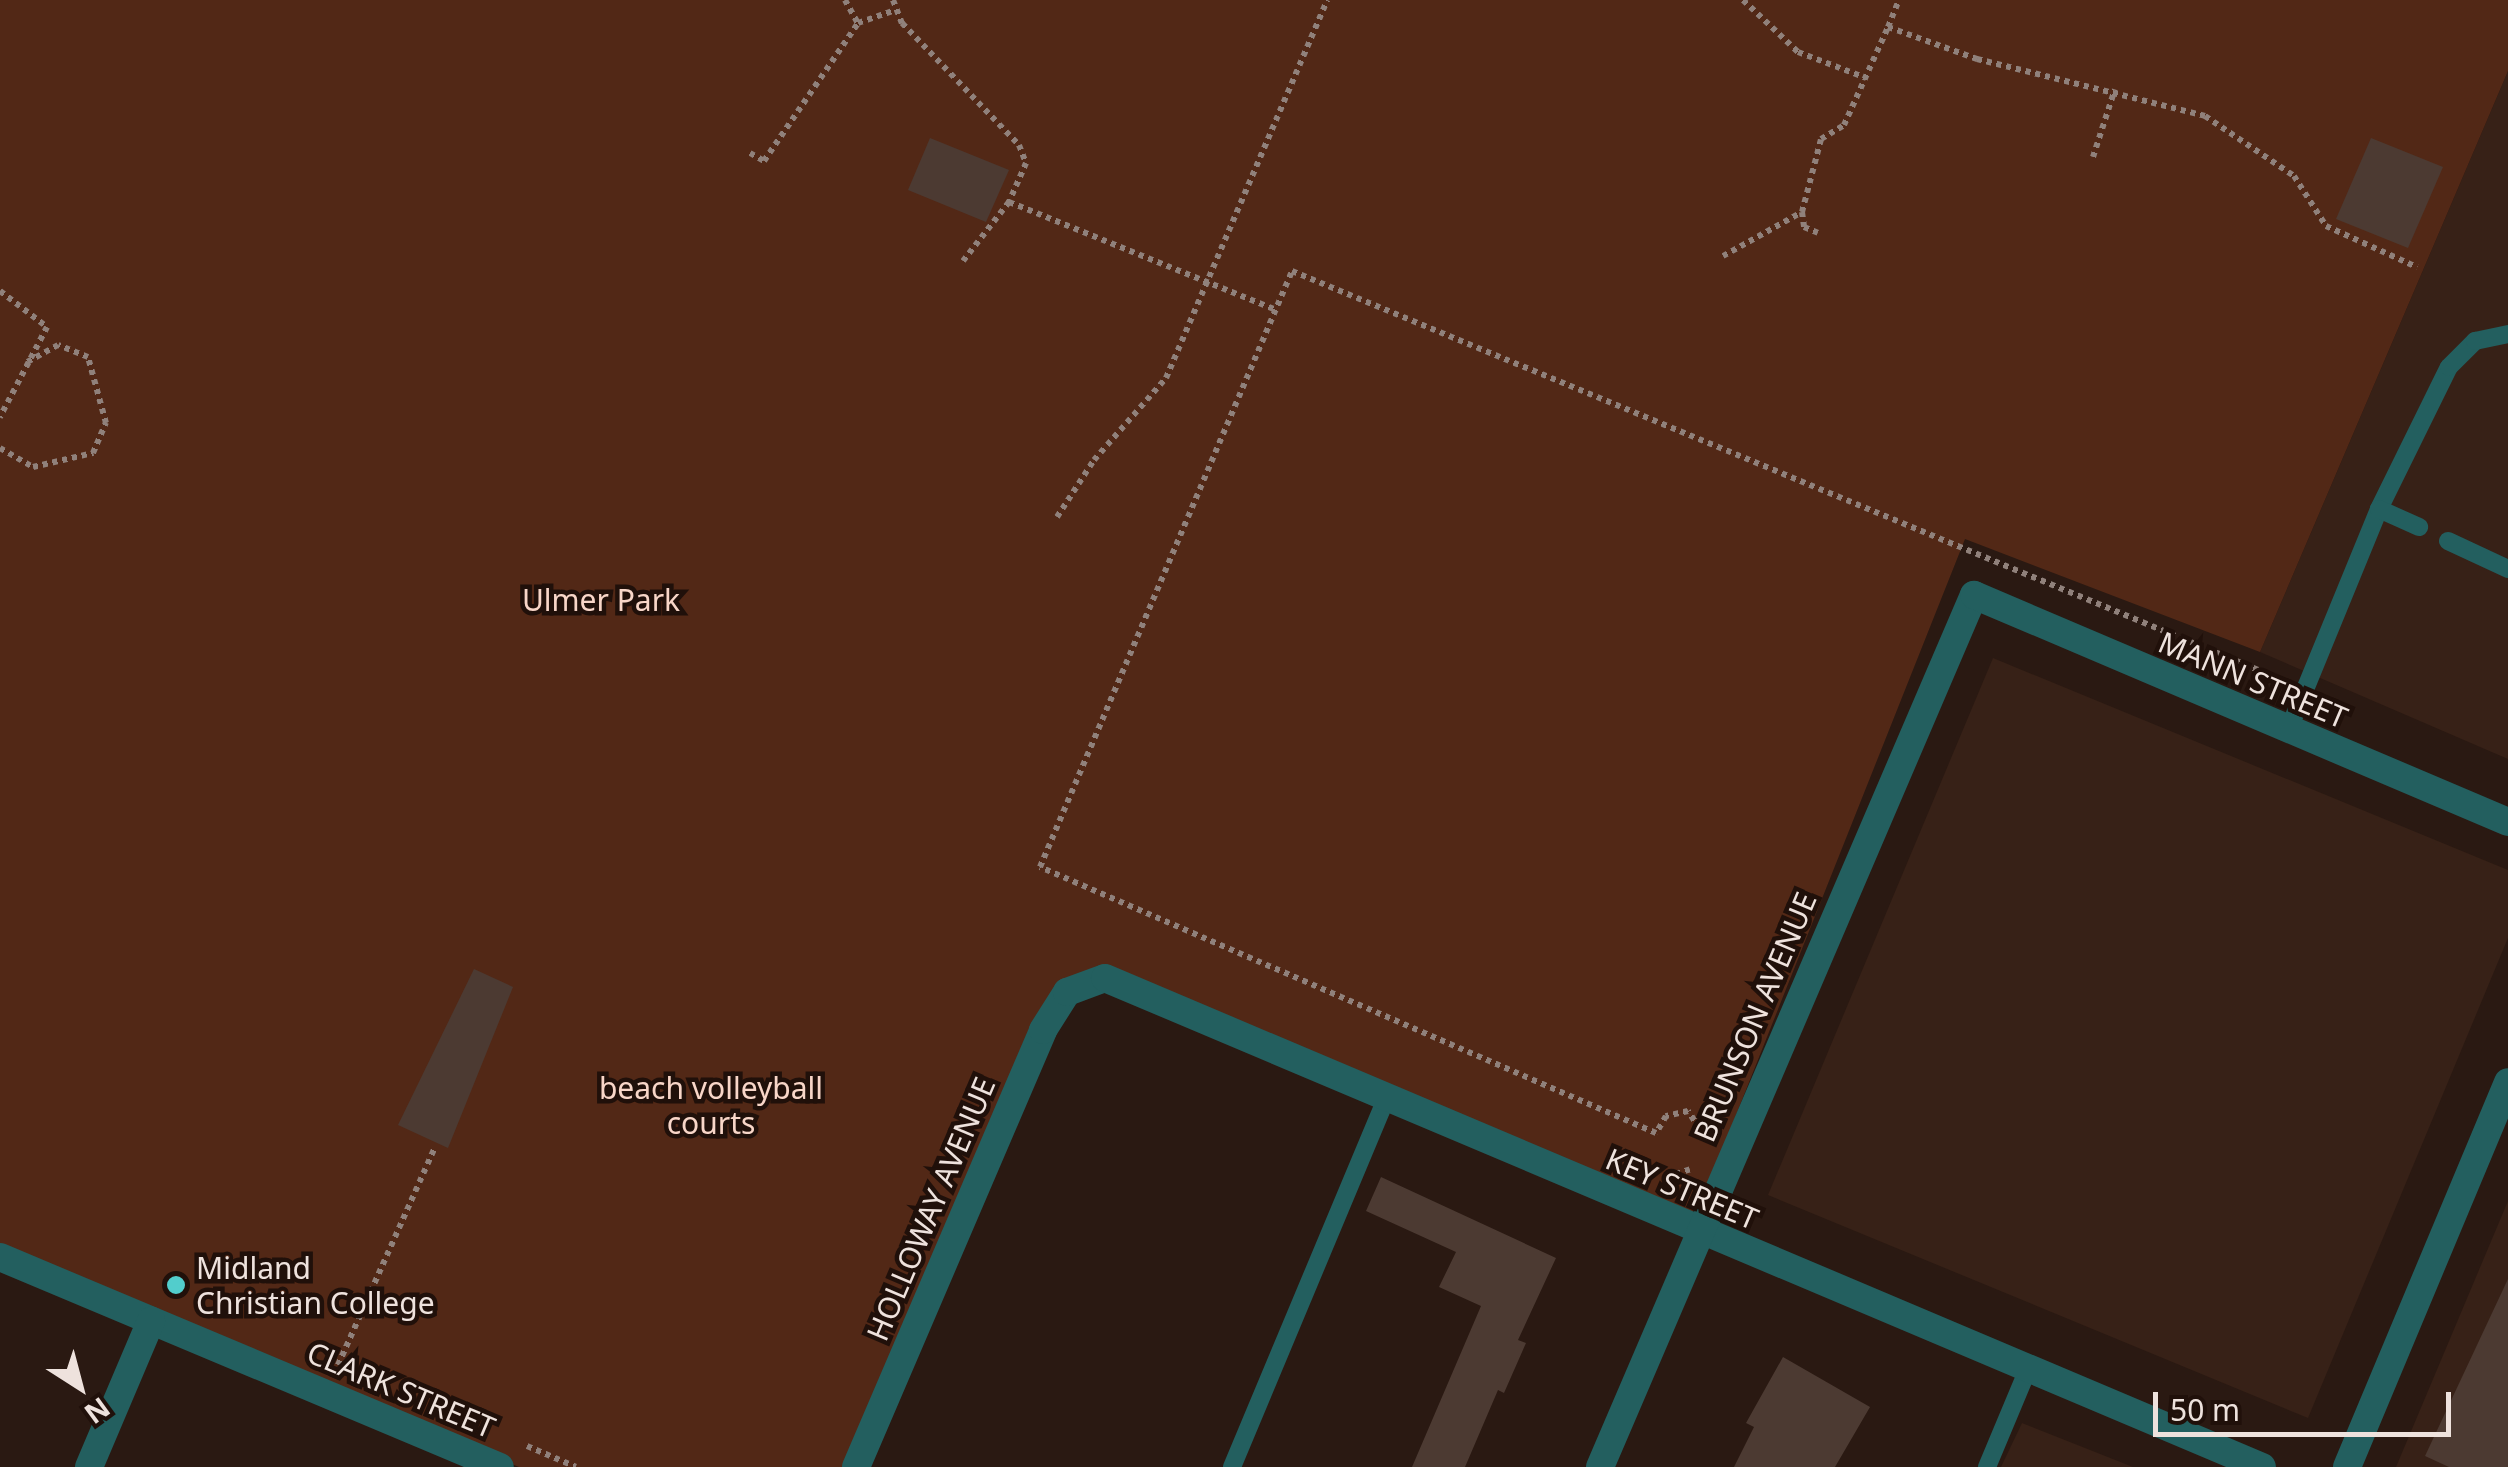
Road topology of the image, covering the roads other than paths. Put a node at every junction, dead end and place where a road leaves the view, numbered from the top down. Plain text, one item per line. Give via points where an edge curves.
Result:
1 (2508, 334) edge
2 (2379, 509) junction
3 (2419, 528) dead end
4 (2448, 541) dead end
5 (2508, 569) edge
6 (1974, 595) joint
7 (2288, 730) junction
8 (2508, 822) edge
9 (1078, 985) joint
10 (2508, 1082) edge
11 (1386, 1098) junction
12 (1698, 1232) junction
13 (0, 1257) edge
14 (151, 1321) junction
15 (2028, 1370) junction
16 (494, 1466) edge
17 (89, 1467) edge
18 (856, 1467) edge
19 (1232, 1467) edge
20 (1600, 1467) edge
21 (1987, 1467) edge
22 (2262, 1467) edge
23 (2347, 1467) edge

1 - 2 lane via 2476,341 2450,367
2 - 3 lane
2 - 7 lane
4 - 5 lane
6 - 7 street, MANN STREET
6 - 12 street, BRUNSON AVENUE
7 - 8 street, MANN STREET
9 - 11 street, KEY STREET via 1105,978 1137,986
9 - 18 street, HOLLOWAY AVENUE via 1043,1030
10 - 23 street
11 - 12 street, KEY STREET
11 - 19 lane
12 - 15 street, KEY STREET
12 - 20 street, BRUNSON AVENUE
13 - 14 street, CLARK STREET
14 - 16 street, CLARK STREET
14 - 17 street
15 - 21 lane
15 - 22 street, KEY STREET

